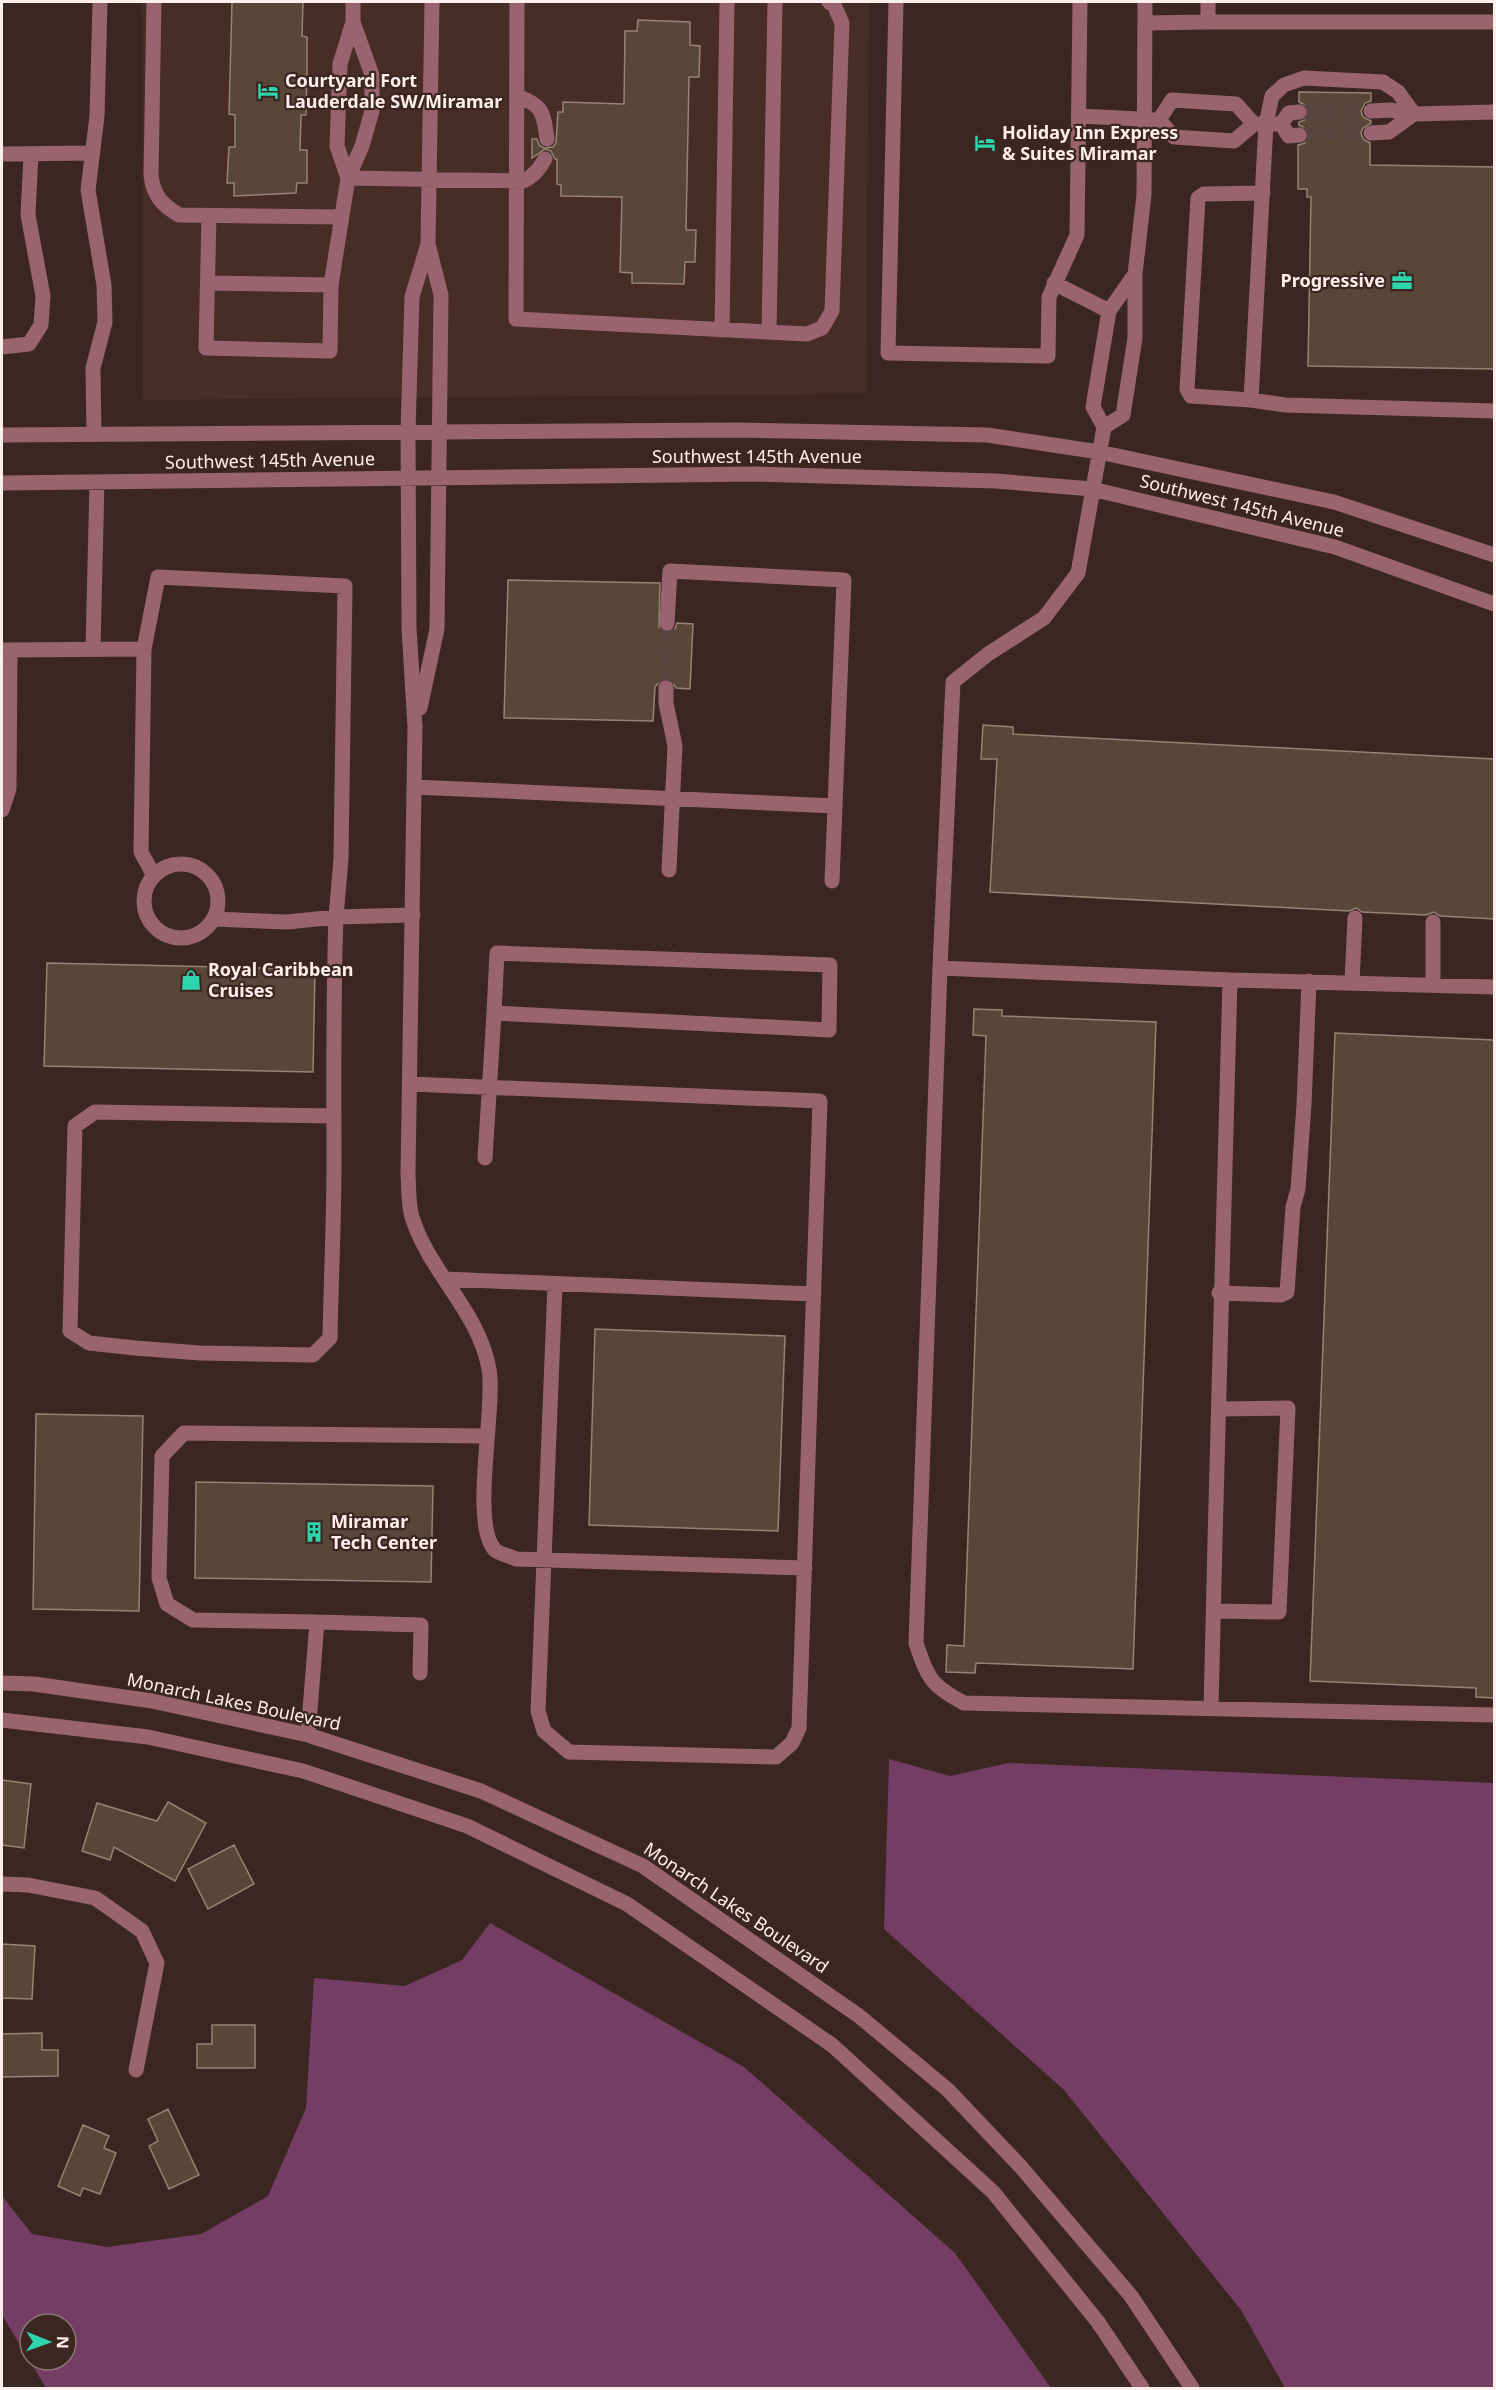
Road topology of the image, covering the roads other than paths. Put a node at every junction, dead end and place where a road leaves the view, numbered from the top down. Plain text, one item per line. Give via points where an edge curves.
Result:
1 (100, 2) edge
2 (154, 2) edge
3 (353, 2) edge
4 (432, 2) edge
5 (518, 2) edge
6 (727, 2) edge
7 (775, 2) edge
8 (829, 2) edge
9 (896, 2) edge
10 (1080, 2) edge
11 (1145, 2) edge
12 (1208, 2) edge
13 (353, 22) junction
14 (1209, 22) junction
15 (1494, 22) edge
16 (1145, 23) junction
17 (517, 96) junction
18 (1371, 111) tunnel mouth
19 (1299, 112) tunnel mouth
20 (1494, 112) edge
21 (1414, 114) junction
22 (1079, 116) junction
23 (1151, 120) junction
24 (1267, 124) junction
25 (1371, 133) tunnel mouth
26 (1299, 135) tunnel mouth
27 (547, 139) dead end
28 (92, 153) junction
29 (2, 154) edge
30 (31, 154) junction
31 (545, 159) dead end
32 (348, 178) junction
33 (429, 180) junction
34 (516, 181) junction
35 (1263, 194) junction
36 (209, 216) junction
37 (342, 217) junction
38 (428, 244) junction
39 (1135, 274) junction
40 (208, 283) junction
41 (1054, 283) junction
42 (331, 285) junction
43 (1109, 311) junction
44 (722, 330) junction
45 (770, 332) junction
46 (2, 347) edge
47 (1251, 400) junction
48 (1494, 411) edge
49 (1104, 427) junction
50 (408, 431) junction
51 (439, 431) junction
52 (94, 434) junction
53 (2, 435) edge
54 (1099, 452) junction
55 (438, 478) junction
56 (408, 479) junction
57 (97, 482) junction
58 (2, 483) edge
59 (1092, 489) junction
60 (1494, 555) edge
61 (1494, 604) edge
62 (668, 623) tunnel mouth
63 (93, 649) junction
64 (144, 649) junction
65 (6, 650) edge
66 (666, 688) tunnel mouth
67 (416, 727) junction
68 (414, 787) junction
69 (672, 799) junction
70 (835, 806) junction
71 (2, 810) edge
72 (669, 870) dead end
73 (153, 876) junction
74 (832, 880) dead end
75 (412, 915) junction
76 (336, 918) junction
77 (1355, 918) dead end
78 (213, 919) junction
79 (1433, 922) dead end
80 (940, 968) junction
81 (1230, 980) junction
82 (1309, 981) junction
83 (1352, 982) junction
84 (1433, 985) junction
85 (1494, 987) edge
86 (494, 1014) junction
87 (410, 1084) junction
88 (489, 1087) junction
89 (334, 1116) junction
90 (485, 1158) dead end
91 (445, 1279) junction
92 (555, 1284) junction
93 (1220, 1293) junction
94 (814, 1294) junction
95 (1220, 1409) junction
96 (487, 1436) junction
97 (544, 1560) junction
98 (805, 1568) junction
99 (1214, 1611) junction
100 (317, 1622) junction
101 (420, 1673) dead end
102 (2, 1683) edge
103 (1211, 1709) junction
104 (1494, 1715) edge
105 (2, 1720) edge
106 (308, 1735) junction
107 (2, 1884) edge
108 (136, 2070) dead end
109 (1142, 2388) edge
110 (1192, 2388) edge

1 - 28 street via 97,116
2 - 36 street via 152,188 162,205 179,215
3 - 13 street
4 - 33 street
5 - 17 street
6 - 44 street
7 - 45 street
8 - 45 street via 842,23 832,311 822,328 807,334
9 - 41 street via 888,353 1048,356 1049,297
10 - 22 street
11 - 16 street
12 - 14 street
13 - 32 street via 340,64 337,146
13 - 32 street via 372,75 372,111
14 - 15 street
14 - 16 street
16 - 23 street
17 - 27 street via 538,106 543,113
17 - 34 street
18 - 21 street
19 - 24 street
20 - 21 street
21 - 24 street via 1398,92 1383,82 1304,78 1284,85 1272,96
21 - 25 street via 1389,132
22 - 23 street
22 - 41 street via 1077,235
23 - 24 street via 1174,137 1234,141
23 - 24 street via 1173,100 1236,104
23 - 39 street
24 - 26 street via 1289,136
24 - 35 street
28 - 30 street
28 - 52 street via 88,190 105,313 93,368
29 - 30 street
30 - 46 street via 28,215 43,296 41,325 29,344
31 - 34 street via 532,177
32 - 33 street
32 - 37 street
33 - 34 street
33 - 38 street
34 - 44 street via 516,319
35 - 47 street
35 - 47 street via 1204,194 1198,198 1187,389 1191,396
36 - 37 street
36 - 40 street
37 - 42 street
38 - 50 street via 412,297
38 - 51 street via 441,295
39 - 43 street
39 - 49 street via 1135,338 1123,416
40 - 42 street
40 - 42 street via 206,348 330,351
41 - 43 street
43 - 49 street via 1094,407
44 - 45 street
47 - 48 street via 1286,405
49 - 54 street
50 - 51 street, Southwest 145th Avenue
50 - 52 street, Southwest 145th Avenue
50 - 56 street
51 - 54 street, Southwest 145th Avenue via 736,430 987,435
51 - 55 street
52 - 53 street, Southwest 145th Avenue
54 - 59 street
54 - 60 street, Southwest 145th Avenue via 1334,502
55 - 56 street, Southwest 145th Avenue
55 - 59 street, Southwest 145th Avenue via 756,474 996,481
55 - 67 street via 437,628
56 - 57 street, Southwest 145th Avenue
56 - 67 street via 409,628
57 - 58 street, Southwest 145th Avenue
57 - 63 street
59 - 61 street, Southwest 145th Avenue via 1335,547
59 - 80 street via 1078,573 1044,618 953,682
62 - 70 street via 670,571 844,580
63 - 64 street
63 - 65 street
64 - 73 street via 141,852
64 - 76 street via 158,577 345,586 341,859
65 - 71 street via 9,789
66 - 69 street via 675,746
67 - 68 street
68 - 69 street
68 - 75 street
69 - 70 street
69 - 72 street
70 - 74 street
73 - 78 street via 172,865 183,864 203,872 216,890 218,902
73 - 78 street via 144,897 149,920 157,929 178,938 190,937
75 - 76 street
75 - 87 street
76 - 78 street via 287,922
76 - 89 street
77 - 83 street
79 - 84 street
80 - 81 street
80 - 103 street via 916,1642 927,1675 945,1693 964,1703
81 - 82 street
81 - 93 street
82 - 83 street
82 - 93 street via 1304,1105 1287,1292
83 - 84 street
84 - 85 street
86 - 86 street via 830,1030 830,965 497,953
86 - 88 street
87 - 88 street
87 - 91 street via 408,1174 412,1218 430,1260
88 - 90 street
88 - 94 street via 820,1101
89 - 89 street via 330,1338 313,1355 135,1348 89,1343 70,1331 75,1126 94,1112
91 - 92 street
91 - 96 street via 478,1333 489,1371
92 - 94 street
92 - 97 street
93 - 95 street
94 - 98 street
95 - 99 street
95 - 99 street via 1288,1408 1280,1612
96 - 97 street via 484,1512 488,1538 496,1551 516,1559
96 - 100 street via 184,1433 162,1456 159,1578 167,1605 193,1620
97 - 98 street
97 - 98 street via 538,1711 543,1731 569,1752 776,1757 792,1743 799,1728
99 - 103 street
100 - 101 street via 421,1625
100 - 106 street
102 - 106 street, Monarch Lakes Boulevard via 152,1701
103 - 104 street
105 - 109 street via 148,1737 303,1771 467,1826 627,1904 832,2045 951,2152 1016,2220 1098,2322
106 - 110 street, Monarch Lakes Boulevard via 481,1791 643,1866 859,2016 948,2090 1021,2168 1131,2296
107 - 108 street via 95,1898 142,1931 157,1963

